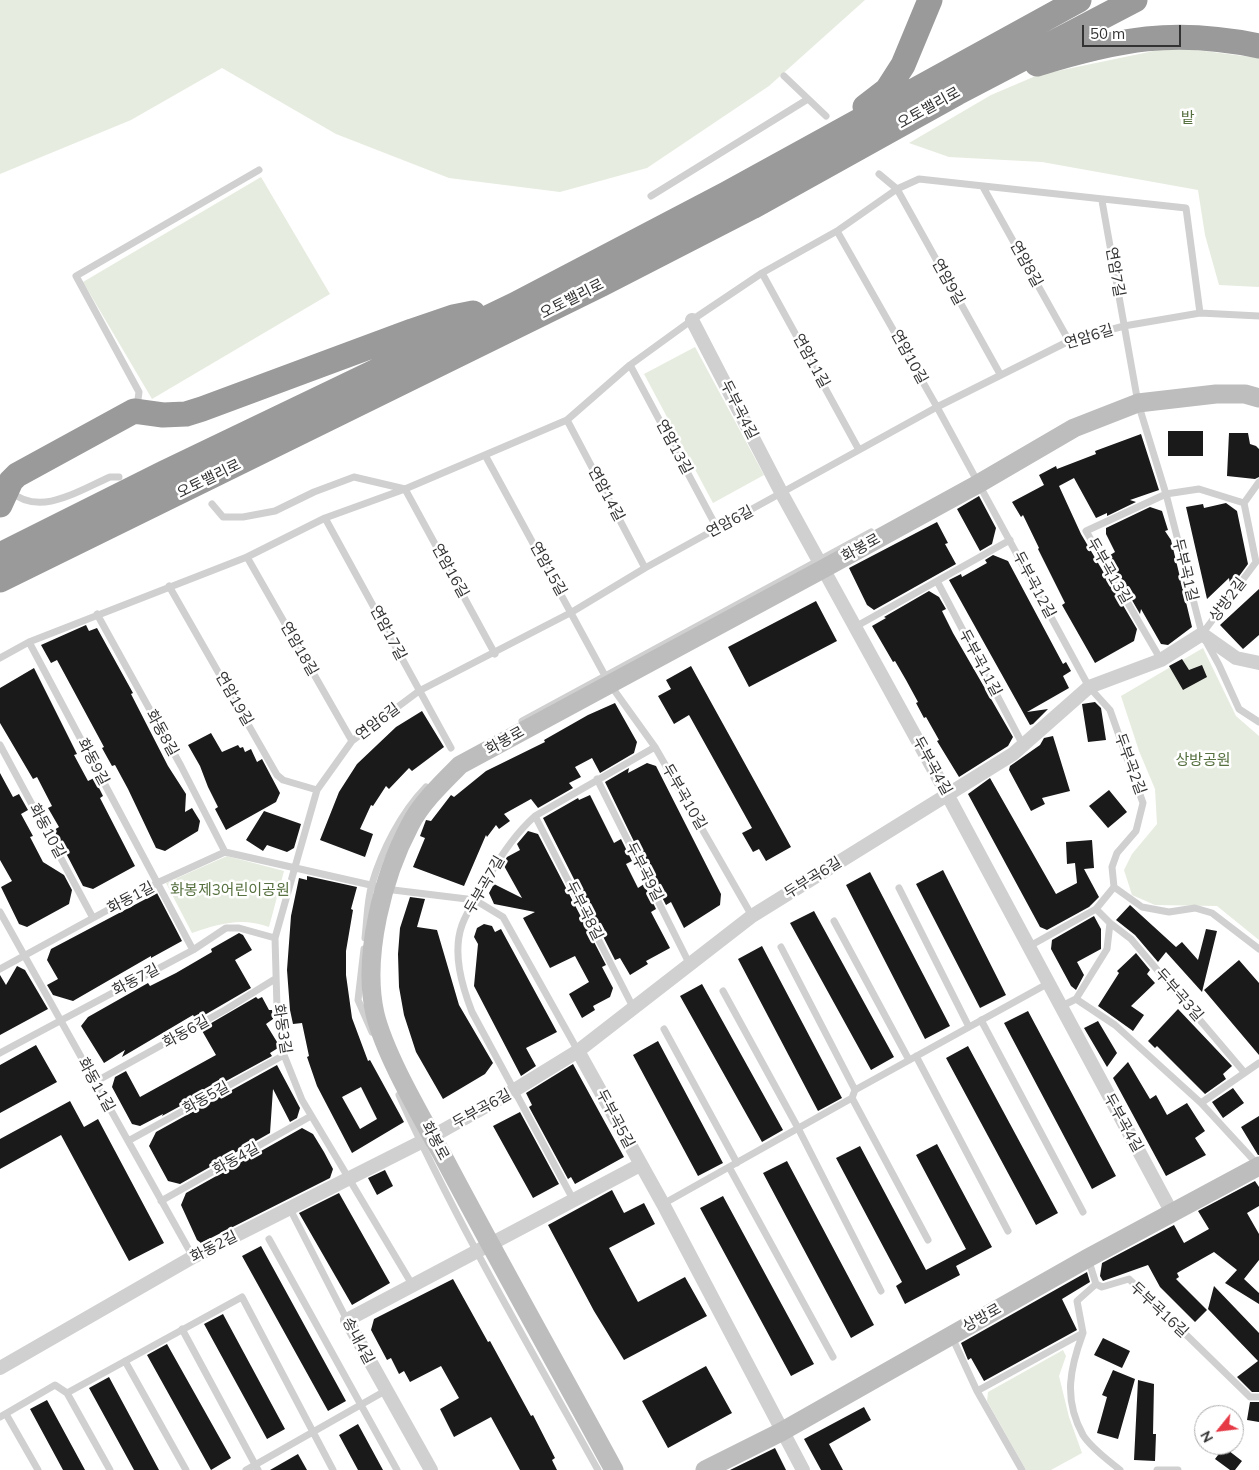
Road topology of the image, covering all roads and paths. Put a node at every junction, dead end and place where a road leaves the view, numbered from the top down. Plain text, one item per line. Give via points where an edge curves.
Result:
1 (930, 0) edge
2 (1079, 0) edge
3 (1135, 0) edge
4 (1259, 46) edge
5 (784, 76) dead end
6 (957, 93) junction
7 (808, 99) junction
8 (826, 116) dead end
9 (813, 146) junction
10 (259, 170) dead end
11 (879, 174) dead end
12 (984, 187) junction
13 (897, 189) junction
14 (651, 196) dead end
15 (1102, 201) junction
16 (837, 231) junction
17 (762, 273) junction
18 (514, 305) junction
19 (1200, 313) junction
20 (1259, 316) edge
21 (692, 320) junction
22 (1124, 326) junction
23 (1069, 341) junction
24 (630, 365) junction
25 (1000, 374) junction
26 (1259, 398) edge
27 (1138, 403) junction
28 (937, 407) junction
29 (134, 411) junction
30 (567, 420) junction
31 (859, 450) junction
32 (485, 456) junction
33 (119, 477) dead end
34 (977, 481) junction
35 (1259, 482) edge
36 (405, 489) junction
37 (782, 494) junction
38 (1166, 494) junction
39 (4, 497) edge
40 (1244, 503) junction
41 (212, 504) dead end
42 (905, 514) dead end
43 (325, 518) junction
44 (717, 528) junction
45 (879, 528) dead end
46 (1010, 540) junction
47 (0, 555) edge
48 (247, 557) junction
49 (821, 565) junction
50 (645, 568) junction
51 (0, 580) edge
52 (937, 581) junction
53 (169, 586) junction
54 (572, 612) junction
55 (97, 614) junction
56 (855, 627) junction
57 (1202, 634) junction
58 (29, 642) junction
59 (495, 654) junction
60 (0, 658) edge
61 (1161, 660) junction
62 (1259, 663) edge
63 (607, 679) junction
64 (1088, 687) junction
65 (419, 691) junction
66 (1259, 722) edge
67 (514, 726) dead end
68 (352, 742) junction
69 (0, 745) edge
70 (1023, 745) junction
71 (655, 747) junction
72 (451, 748) dead end
73 (597, 779) junction
74 (317, 790) junction
75 (947, 794) junction
76 (534, 816) junction
77 (225, 852) junction
78 (295, 867) junction
79 (157, 883) junction
80 (378, 887) junction
81 (1114, 887) junction
82 (899, 888) dead end
83 (475, 900) junction
84 (1096, 909) junction
85 (0, 912) edge
86 (752, 916) junction
87 (93, 918) junction
88 (834, 921) dead end
89 (1110, 924) junction
90 (275, 938) junction
91 (781, 947) dead end
92 (1028, 948) junction
93 (1259, 949) edge
94 (193, 950) junction
95 (24, 955) junction
96 (691, 966) junction
97 (0, 969) edge
98 (275, 979) junction
99 (1047, 984) junction
100 (722, 991) dead end
101 (1076, 999) junction
102 (633, 1007) junction
103 (1060, 1007) junction
104 (982, 1020) junction
105 (60, 1021) junction
106 (969, 1027) junction
107 (664, 1028) dead end
108 (578, 1052) junction
109 (0, 1053) edge
110 (284, 1055) junction
111 (916, 1056) junction
112 (909, 1060) junction
113 (1259, 1063) edge
114 (1244, 1072) junction
115 (95, 1082) junction
116 (855, 1090) junction
117 (513, 1091) junction
118 (852, 1098) junction
119 (1201, 1103) junction
120 (311, 1116) junction
121 (798, 1128) junction
122 (427, 1140) junction
123 (128, 1141) junction
124 (737, 1162) junction
125 (640, 1165) junction
126 (1259, 1166) edge
127 (729, 1167) junction
128 (348, 1179) junction
129 (161, 1201) junction
130 (574, 1201) junction
131 (663, 1204) junction
132 (290, 1209) junction
133 (1083, 1212) dead end
134 (1172, 1213) junction
135 (1008, 1231) dead end
136 (269, 1239) dead end
137 (928, 1240) dead end
138 (483, 1248) junction
139 (193, 1257) junction
140 (1088, 1258) junction
141 (1096, 1284) junction
142 (413, 1286) junction
143 (881, 1291) dead end
144 (347, 1320) junction
145 (182, 1329) junction
146 (1083, 1333) junction
147 (951, 1336) junction
148 (833, 1357) dead end
149 (125, 1361) junction
150 (0, 1368) edge
151 (977, 1391) junction
152 (386, 1392) junction
153 (67, 1393) junction
154 (1259, 1397) edge
155 (361, 1405) junction
156 (3, 1415) edge
157 (313, 1432) junction
158 (781, 1432) junction
159 (257, 1467) edge
160 (38, 1470) edge
161 (110, 1470) edge
162 (186, 1470) edge
163 (246, 1470) edge
164 (333, 1470) edge
165 (397, 1470) edge
166 (431, 1470) edge
167 (598, 1470) edge
168 (614, 1470) edge
169 (705, 1470) edge
170 (803, 1470) edge
171 (1022, 1470) edge
172 (1120, 1470) edge
173 (1157, 1470) edge
174 (1178, 1470) edge

1 - 9 highway via 903,65 888,90
2 - 9 highway, 오토밸리로
3 - 6 highway, 오토밸리로
4 - 6 highway via 1200,37 1142,38 1066,55
5 - 7 lane
6 - 51 highway, 오토밸리로 via 752,207 602,284
7 - 8 lane
7 - 14 lane
9 - 18 highway, 오토밸리로
10 - 29 lane via 76,276 139,392 139,402
11 - 13 lane
12 - 13 lane via 919,179
12 - 15 lane
12 - 23 lane, 연암8길
13 - 16 lane
13 - 25 lane, 연암9길
15 - 19 lane via 1186,208
15 - 22 lane, 연암7길
16 - 17 lane
16 - 28 lane, 연암10길
17 - 21 lane
17 - 31 lane, 연암11길
18 - 29 highway via 453,317 412,330 186,414 163,416
18 - 47 highway, 오토밸리로
19 - 20 lane, 연암6길
19 - 22 lane, 연암6길
21 - 24 lane
21 - 37 street, 두부곡4길
22 - 23 lane, 연암6길
22 - 27 lane, 연암7길
23 - 25 lane, 연암6길
24 - 30 lane
24 - 44 lane, 연암13길
25 - 28 lane, 연암6길
26 - 27 street, 화봉로 via 1245,394 1216,394
27 - 34 street, 화봉로 via 1074,428
27 - 38 lane, 두부곡1길
28 - 31 lane, 연암6길
28 - 34 lane, 연암10길
29 - 39 highway via 25,470 11,481
30 - 32 lane
30 - 50 lane, 연암14길
31 - 37 lane, 연암6길
32 - 36 lane
32 - 54 lane, 연암15길
33 - 39 lane via 110,477 44,503
34 - 42 lane
34 - 46 lane, 두부곡12길
34 - 49 street, 화봉로
35 - 40 lane
36 - 41 lane via 354,477 275,511 223,517
36 - 43 lane
36 - 59 lane, 연암16길
37 - 44 lane, 연암6길
37 - 49 street, 두부곡4길
38 - 40 lane via 1199,489
38 - 57 lane, 두부곡1길
38 - 61 lane, 두부곡13길 via 1086,531
40 - 57 lane, 상방2길 via 1256,562
43 - 48 lane
43 - 65 lane, 연암17길
44 - 50 lane, 연암6길
45 - 49 lane
46 - 52 lane
46 - 64 lane, 두부곡12길
48 - 53 lane
48 - 68 lane, 연암18길
49 - 56 street, 두부곡4길
49 - 63 street, 화봉로
50 - 54 lane, 연암6길
52 - 56 lane
52 - 70 lane, 두부곡11길
53 - 55 lane
53 - 74 lane, 연암19길 via 277,775
54 - 59 lane, 연암6길
54 - 63 lane, 연암15길
55 - 58 lane
55 - 77 lane, 화동8길
56 - 75 street, 두부곡4길
57 - 61 street, 두부곡6길
57 - 62 street via 1236,658
57 - 66 lane, 두부곡1길 via 1239,709
58 - 60 lane
58 - 79 lane, 화동9길
59 - 65 lane, 연암6길
61 - 64 street, 두부곡6길
63 - 67 lane
63 - 71 lane, 두부곡10길
63 - 80 street, 화봉로 via 459,762 410,825
64 - 70 street, 두부곡6길
64 - 81 lane, 두부곡2길 via 1110,710 1144,803 1136,831 1117,853 1112,867
65 - 68 lane, 연암6길
65 - 72 lane, 연암17길
68 - 74 lane, 연암6길
69 - 87 lane, 화동10길
70 - 75 street, 두부곡6길
71 - 73 lane, 두부곡7길
71 - 86 lane, 두부곡10길
73 - 76 lane, 두부곡7길
73 - 96 lane, 두부곡9길
74 - 78 lane, 연암6길
75 - 86 street, 두부곡6길
75 - 92 street, 두부곡4길
76 - 83 lane, 두부곡7길 via 507,848
76 - 102 lane, 두부곡8길
77 - 78 lane
77 - 79 lane, 화동1길
78 - 80 lane
78 - 90 lane, 화동3길
79 - 87 lane, 화동1길
79 - 94 lane, 화동9길
80 - 83 lane, 두부곡5길
80 - 122 street, 화봉로 via 371,958 375,1014
81 - 84 lane
81 - 93 lane via 1142,907 1169,912 1195,908 1212,913
82 - 106 lane
83 - 108 lane, 두부곡5길 via 503,917
83 - 117 lane, 두부곡7길 via 462,926 459,954 461,985
84 - 89 lane, 두부곡3길
84 - 92 lane
85 - 95 lane, 화동11길
86 - 96 street, 두부곡6길
87 - 95 lane, 화동1길
88 - 112 lane
89 - 101 lane via 1107,949
89 - 114 lane, 두부곡3길 via 1131,939
90 - 94 lane, 화동7길 via 239,928 226,928
90 - 98 lane, 화동3길
91 - 116 lane
92 - 99 street, 두부곡4길
94 - 105 lane, 화동7길
95 - 97 lane, 화동1길
95 - 105 lane, 화동11길
96 - 102 street, 두부곡6길
98 - 110 lane, 화동3길
98 - 115 lane, 화동6길
99 - 103 street, 두부곡4길
99 - 104 lane
100 - 121 lane
101 - 103 lane
101 - 119 lane via 1115,1026
102 - 108 street, 두부곡6길
103 - 134 street, 두부곡4길
104 - 106 lane
104 - 133 lane
105 - 109 lane, 화동7길
105 - 115 lane, 화동11길
106 - 111 lane
107 - 124 lane
108 - 117 street, 두부곡6길
108 - 125 street, 두부곡5길
110 - 120 lane, 화동3길
110 - 123 lane, 화동5길
111 - 112 lane
111 - 135 lane
112 - 116 lane
113 - 114 lane
114 - 119 lane
115 - 123 lane, 화동11길
116 - 118 lane
117 - 122 street, 두부곡6길
117 - 130 lane, 두부곡7길
118 - 121 lane
118 - 137 lane
119 - 126 lane
120 - 128 lane, 화동3길
120 - 129 lane, 화동4길
121 - 124 lane
121 - 143 lane
122 - 128 street, 화동2길
122 - 138 street, 화봉로
123 - 129 lane, 화동11길
124 - 127 lane
125 - 130 street
125 - 131 street, 두부곡5길
126 - 134 street, 상방로
127 - 131 lane
127 - 148 lane
128 - 132 street, 화동2길
128 - 142 lane, 화동3길
129 - 139 lane, 화동11길
130 - 138 street
131 - 158 street, 두부곡5길
132 - 139 street, 화동2길
132 - 144 lane, 송내4길
134 - 140 street, 상방로
136 - 155 lane
138 - 142 street
138 - 167 lane
138 - 168 street, 화봉로
139 - 150 street, 화동2길
140 - 141 lane
140 - 147 street, 상방로
141 - 146 lane via 1077,1301
141 - 154 lane, 두부곡16길 via 1102,1287 1129,1279 1250,1397
142 - 144 street
144 - 152 street, 송내4길
145 - 149 lane
145 - 157 lane via 242,1297
145 - 159 lane
146 - 151 lane
146 - 172 lane via 1072,1362 1070,1398 1084,1435
147 - 151 lane
147 - 158 street, 상방로
149 - 153 lane
149 - 162 lane
151 - 171 lane
152 - 155 lane
152 - 166 street, 송내4길
153 - 156 lane via 55,1384
153 - 161 lane
155 - 157 lane
155 - 165 lane
156 - 160 lane
157 - 159 lane
157 - 164 lane
158 - 169 street, 상방로
158 - 170 street, 두부곡5길
159 - 163 lane
173 - 174 lane

